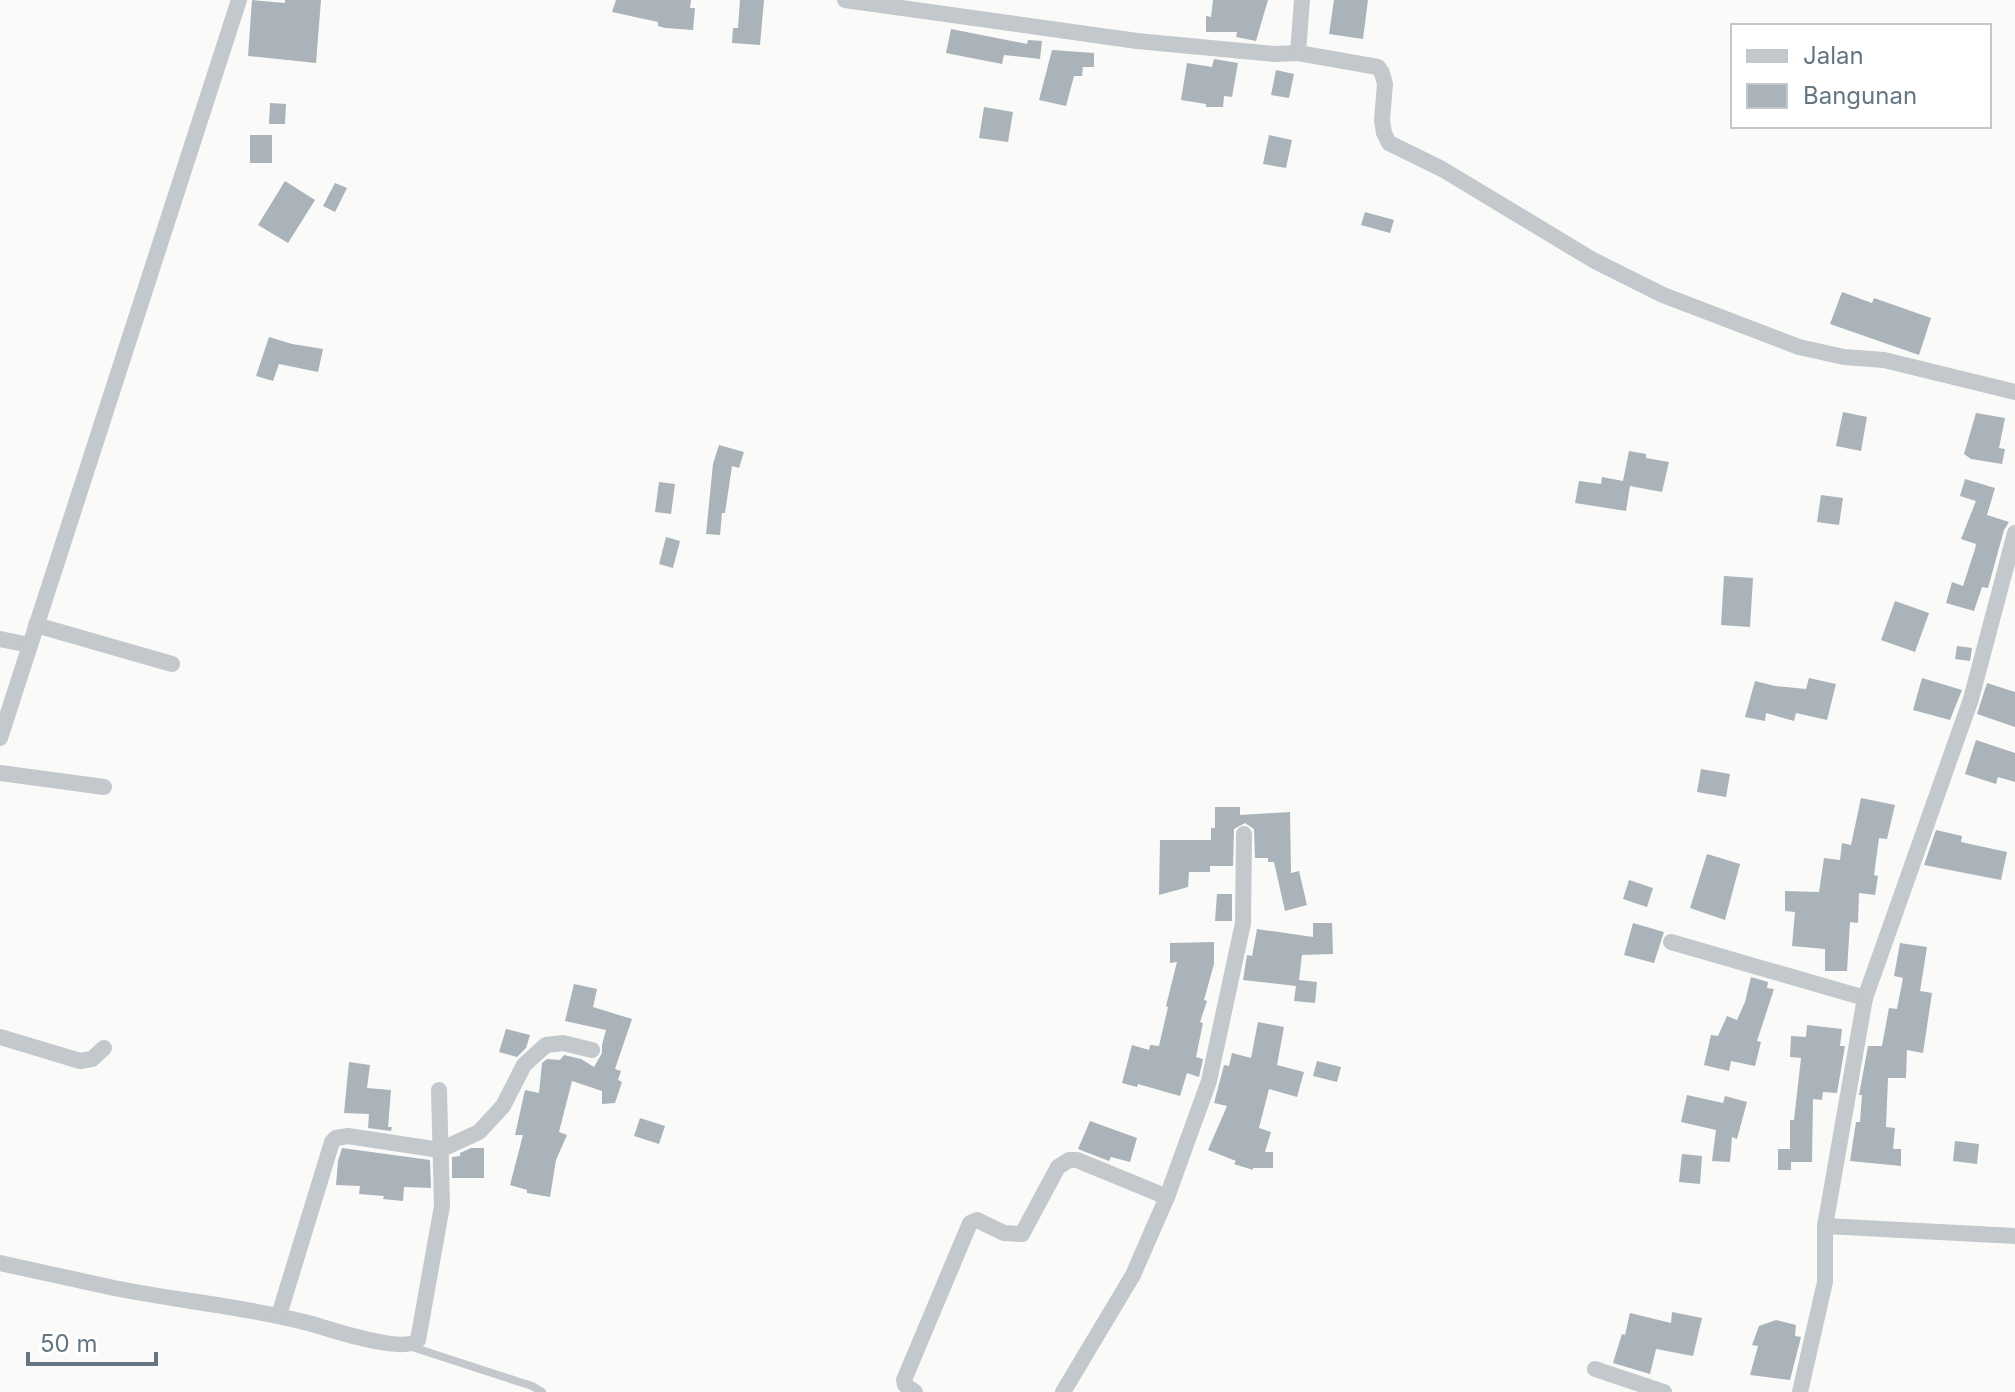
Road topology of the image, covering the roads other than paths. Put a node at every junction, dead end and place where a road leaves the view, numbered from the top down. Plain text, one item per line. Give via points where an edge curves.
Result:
1 (239, 0) edge
2 (845, 0) edge
3 (1302, 0) edge
4 (1298, 53) junction
5 (2015, 392) edge
6 (2015, 533) edge
7 (36, 625) junction
8 (0, 639) edge
9 (30, 645) junction
10 (172, 664) dead end
11 (0, 738) edge
12 (0, 773) edge
13 (104, 787) dead end
14 (1244, 834) dead end
15 (1671, 942) dead end
16 (1865, 998) junction
17 (0, 1037) edge
18 (104, 1048) dead end
19 (592, 1050) dead end
20 (439, 1090) dead end
21 (440, 1150) junction
22 (1167, 1197) junction
23 (1825, 1226) junction
24 (2015, 1236) edge
25 (0, 1263) edge
26 (279, 1315) junction
27 (409, 1346) junction
28 (1595, 1369) dead end
29 (542, 1392) edge
30 (915, 1392) edge
31 (1063, 1392) edge
32 (1664, 1392) edge
33 (1800, 1392) edge

1 - 7 street
2 - 4 street via 1137,41
3 - 4 street
4 - 5 street via 1378,67 1385,84 1382,120 1389,143 1663,295 1799,347 1884,360
6 - 16 street via 1971,699
7 - 9 street
7 - 10 street
8 - 9 street
9 - 11 street
12 - 13 street
14 - 22 street via 1240,938 1209,1081
15 - 16 street
16 - 23 street
17 - 18 street via 80,1061
19 - 21 street via 546,1045 524,1065 503,1106 479,1132
20 - 21 street
21 - 26 street via 348,1136 332,1142
21 - 27 street via 442,1206 418,1340
22 - 30 street via 1069,1160 1058,1167 1019,1236 977,1220 970,1223 904,1380
22 - 31 street via 1133,1275
23 - 24 street
23 - 33 street via 1825,1282
25 - 26 street
26 - 27 street
27 - 29 lane
28 - 32 street

